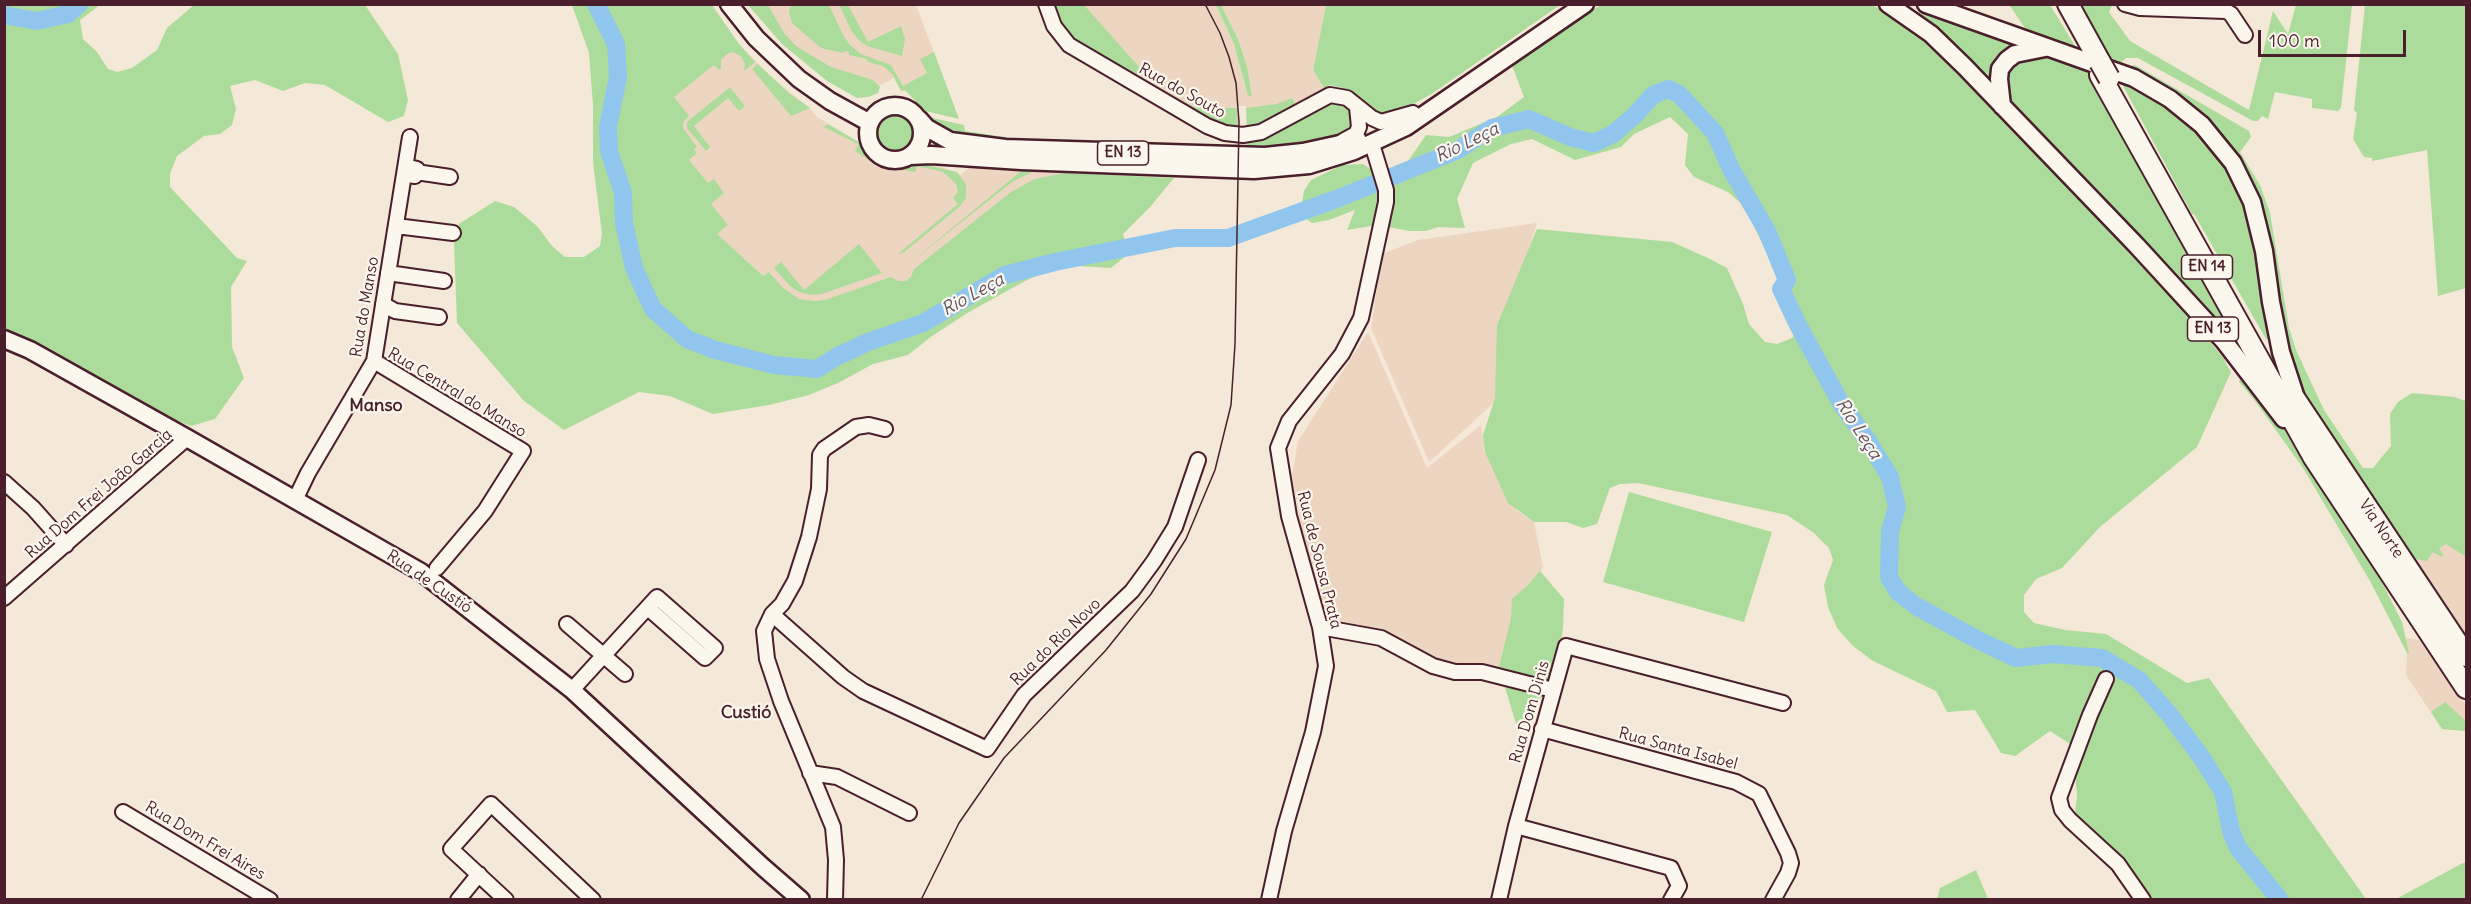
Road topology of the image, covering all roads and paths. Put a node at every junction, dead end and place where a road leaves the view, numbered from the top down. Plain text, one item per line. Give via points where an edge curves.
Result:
1 (729, 4) edge
2 (1046, 4) edge
3 (1568, 4) edge
4 (1585, 4) edge
5 (1888, 4) edge
6 (1926, 4) edge
7 (2061, 4) edge
8 (2068, 4) edge
9 (2125, 4) edge
10 (2245, 35) dead end
11 (2046, 48) junction
12 (2100, 68) junction
13 (2002, 106) junction
14 (1357, 107) junction
15 (1413, 113) junction
16 (918, 119) junction
17 (870, 123) junction
18 (410, 137) dead end
19 (1372, 144) junction
20 (1335, 145) junction
21 (910, 156) junction
22 (410, 171) junction
23 (450, 177) dead end
24 (396, 226) junction
25 (453, 234) dead end
26 (388, 273) junction
27 (444, 281) dead end
28 (383, 304) junction
29 (440, 317) dead end
30 (4, 339) edge
31 (374, 361) junction
32 (2297, 401) junction
33 (885, 429) dead end
34 (187, 438) junction
35 (2314, 459) junction
36 (1198, 460) dead end
37 (4, 482) edge
38 (295, 500) junction
39 (66, 545) junction
40 (437, 568) dead end
41 (4, 598) edge
42 (648, 608) junction
43 (772, 614) junction
44 (567, 624) dead end
45 (1320, 627) junction
46 (604, 656) junction
47 (2466, 656) edge
48 (625, 674) dead end
49 (2106, 680) dead end
50 (2466, 688) edge
51 (572, 690) junction
52 (1553, 690) junction
53 (1783, 703) dead end
54 (1542, 729) junction
55 (810, 773) junction
56 (123, 812) dead end
57 (909, 813) dead end
58 (1516, 826) junction
59 (478, 874) junction
60 (270, 900) edge
61 (458, 900) edge
62 (506, 900) edge
63 (593, 900) edge
64 (801, 900) edge
65 (835, 900) edge
66 (1269, 900) edge
67 (1499, 900) edge
68 (1671, 900) edge
69 (1773, 900) edge
70 (2143, 900) edge

1 - 17 main road via 756,38 799,79
2 - 14 street, Rua do Souto via 1054,26 1069,45 1225,133 1261,132 1326,96 1344,97
3 - 15 main road, EN 13
4 - 19 main road, EN 13 via 1417,121
5 - 13 main road, EN 13 via 1942,45
6 - 11 main road
7 - 12 highway, EN 14
8 - 12 highway, EN 14
9 - 10 street via 2227,12
11 - 13 main road via 2016,54 2000,69
11 - 32 main road via 2134,78 2160,92 2202,125 2233,163 2259,224 2275,328
12 - 32 highway, EN 14 via 2250,331
12 - 35 highway, EN 14
13 - 35 main road, EN 13 via 2203,316
14 - 15 street, Rua do Souto via 1381,122
14 - 20 street via 1356,134
15 - 20 main road, EN 13 via 1372,135
16 - 17 main road, EN 13 via 911,111 896,106 878,112
16 - 20 main road, EN 13 via 950,141 985,147 1265,156
16 - 21 main road via 922,139
17 - 21 main road, EN 13 via 869,140 878,154 894,160
18 - 22 street, Rua do Manso
19 - 21 main road, EN 13 via 1323,161 1263,170
19 - 45 street, Rua de Sousa Prata via 1386,190 1385,212 1361,318 1342,354 1289,421 1278,448 1289,516
22 - 23 street
22 - 24 street, Rua do Manso
24 - 25 street
24 - 26 street, Rua do Manso
26 - 27 street
26 - 28 street, Rua do Manso
28 - 29 street via 395,310
28 - 31 street, Rua do Manso
30 - 34 main road, Rua de Custió
31 - 38 street, Rua do Manso
31 - 40 street, Rua Central do Manso via 523,451 485,511
32 - 47 highway, Via Norte / EN 14
33 - 43 street via 856,427 820,455 819,489 809,537 795,581
34 - 38 main road, Rua de Custió
34 - 39 street, Rua Dom Frei João Garcia
35 - 50 highway, Via Norte / EN 14
36 - 43 street, Rua do Rio Novo via 1175,527 1154,561 1132,591 1024,694 987,749 863,691
37 - 39 street
38 - 51 main road, Rua de Custió via 420,572
39 - 41 street, Rua Dom Frei João Garcia
42 - 42 street via 657,597 715,648 705,658
42 - 46 street
43 - 55 street via 764,631 767,659
44 - 46 street
45 - 52 street via 1381,638 1433,666 1455,672 1482,672
45 - 66 street, Rua de Sousa Prata via 1326,666
46 - 48 street
46 - 51 street
49 - 70 street via 2059,798 2070,820 2118,864
51 - 64 main road, Rua de Custió
52 - 53 street, Rua Dom Dinis via 1566,646
52 - 54 street, Rua Dom Dinis
54 - 58 street, Rua Dom Dinis
54 - 69 street, Rua Santa Isabel via 1736,782 1759,794 1791,863
55 - 57 street via 837,777
55 - 65 street via 832,826
56 - 60 street, Rua Dom Frei Aires
58 - 67 street, Rua Dom Dinis
58 - 68 street via 1671,868 1679,886
59 - 61 street
59 - 62 street
59 - 63 street via 451,849 491,804

